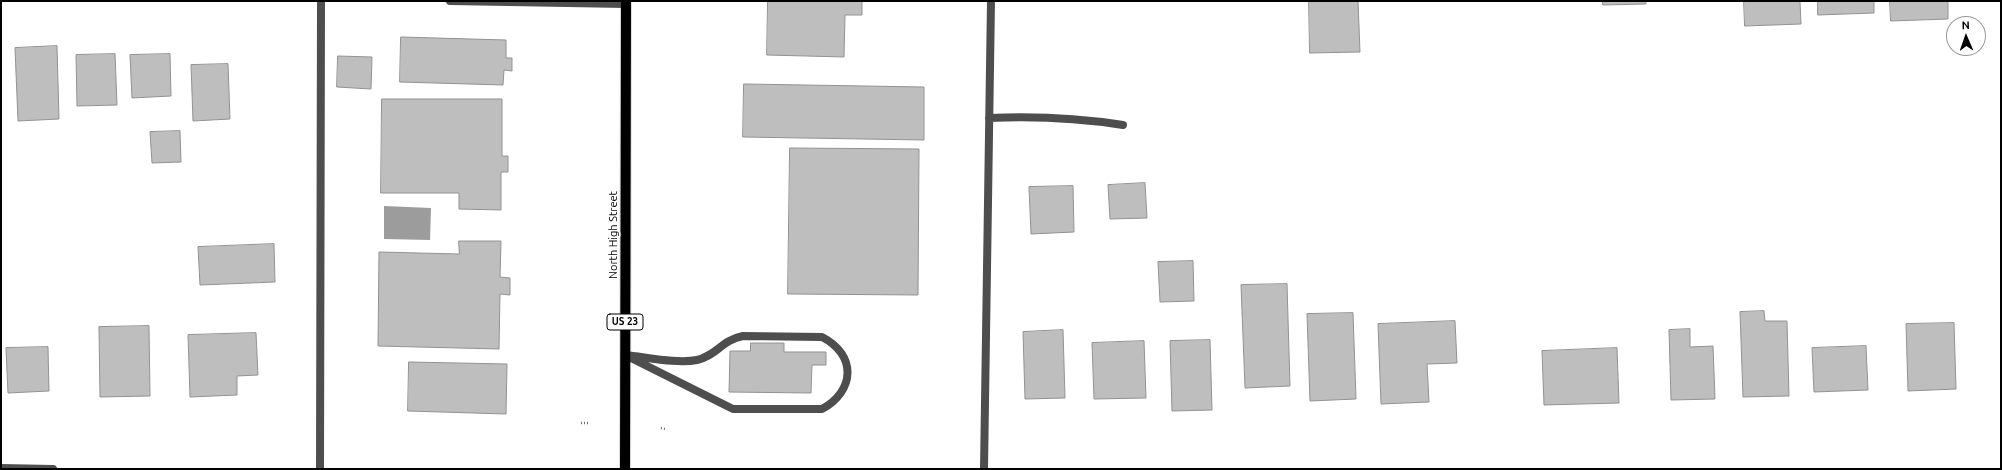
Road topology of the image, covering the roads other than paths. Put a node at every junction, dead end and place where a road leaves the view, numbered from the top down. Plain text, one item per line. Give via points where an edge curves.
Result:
1 (321, 1) edge
2 (450, 1) edge
3 (991, 1) edge
4 (626, 2) edge
5 (989, 118) junction
6 (1123, 125) dead end
7 (625, 355) junction
8 (1, 468) edge
9 (53, 469) edge
10 (320, 469) edge
11 (625, 469) edge
12 (984, 469) edge

1 - 10 street
2 - 4 street
3 - 5 street
4 - 7 main road, North High Street / US 23
5 - 6 street via 1025,116
5 - 12 street
7 - 7 street via 732,409 822,409 832,403 846,385 846,362 841,351 822,337 732,338 714,353 697,360 681,361
7 - 11 main road, North High Street / US 23
8 - 9 street

